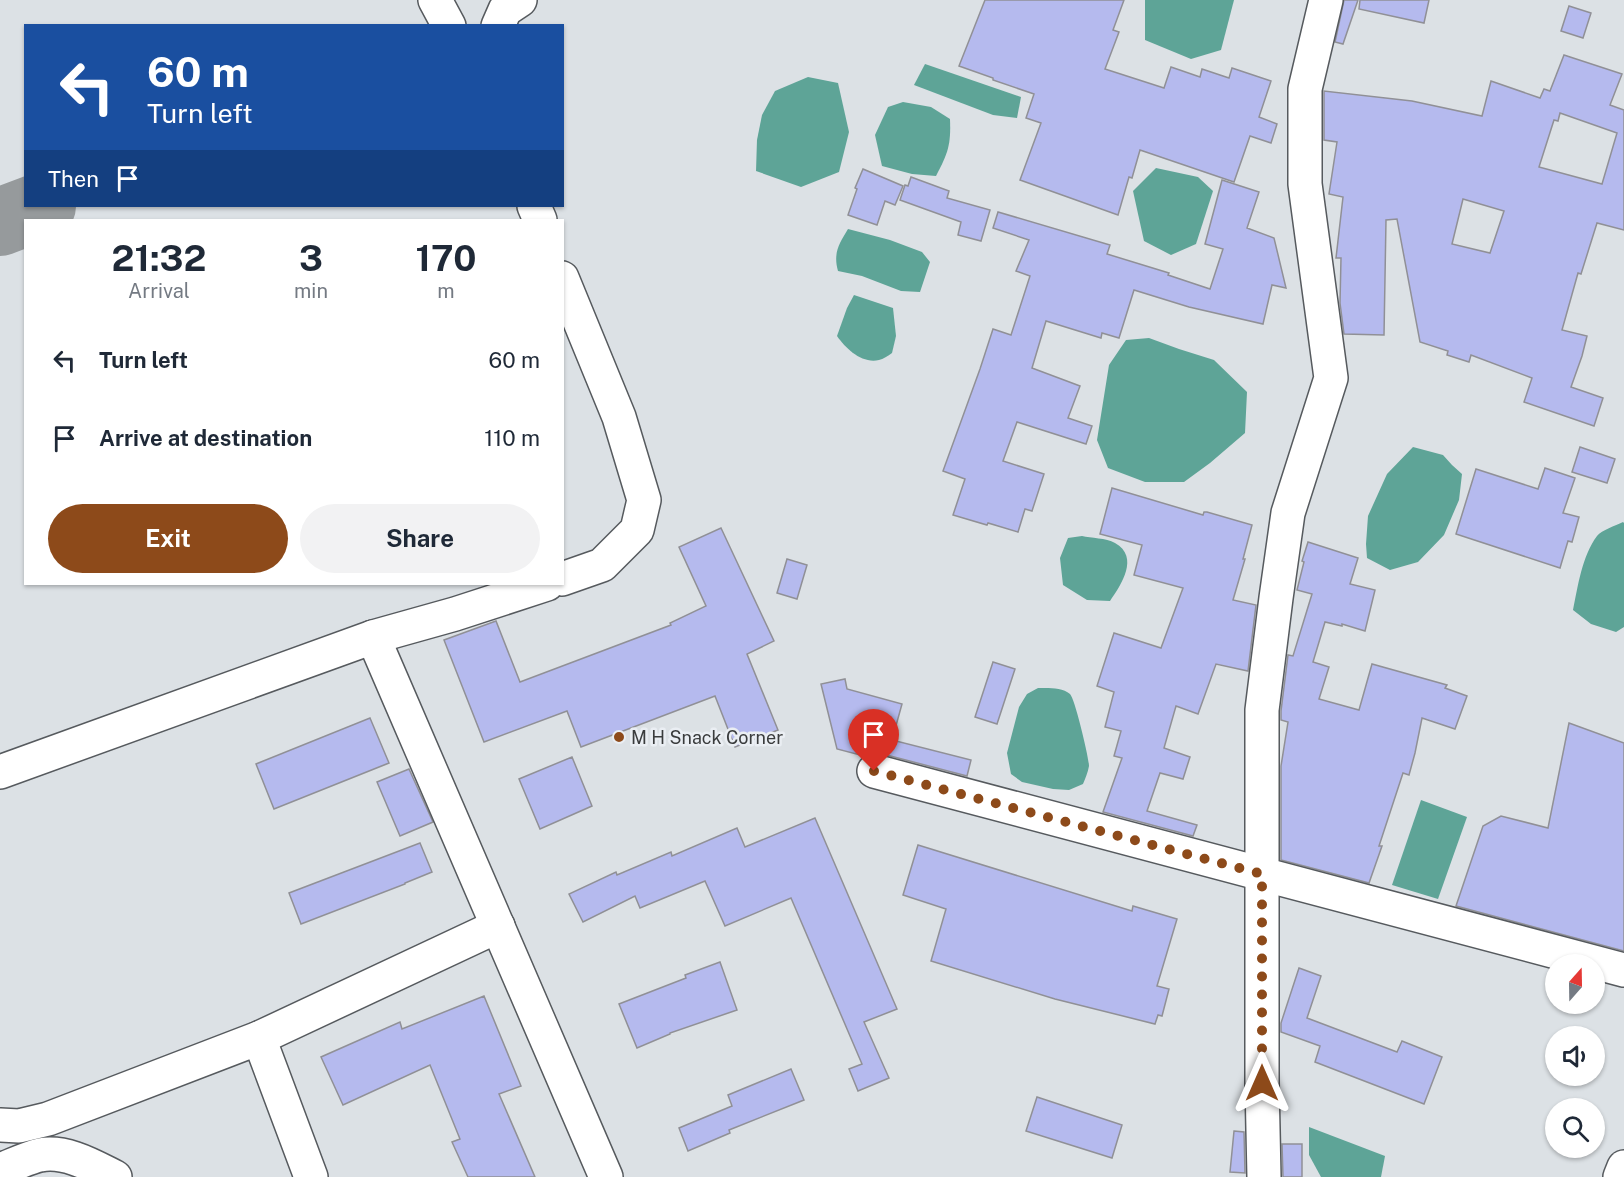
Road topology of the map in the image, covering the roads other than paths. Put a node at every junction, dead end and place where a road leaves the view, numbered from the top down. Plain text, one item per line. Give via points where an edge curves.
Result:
1 (435, 0) edge
2 (520, 0) edge
3 (1326, 0) edge
4 (448, 24) edge
5 (499, 24) edge
6 (564, 283) edge
7 (564, 578) edge
8 (544, 585) edge
9 (373, 637) junction
10 (874, 771) dead end
11 (0, 772) edge
12 (1262, 874) junction
13 (498, 926) junction
14 (1624, 970) edge
15 (259, 1038) junction
16 (0, 1125) edge
17 (1624, 1167) edge
18 (0, 1170) edge
19 (115, 1177) edge
20 (311, 1177) edge
21 (606, 1177) edge
22 (1264, 1177) edge
23 (1620, 1177) edge

1 - 4 street
2 - 5 street via 505,10
3 - 12 street via 1305,89 1305,184 1331,378 1288,513 1275,598 1262,710
6 - 7 street via 619,417 644,500 637,530 602,565
8 - 9 street
9 - 11 street
9 - 13 street
10 - 12 street
12 - 14 street
12 - 22 street
13 - 15 street
13 - 21 street
15 - 16 street via 48,1119 19,1126
15 - 20 street
17 - 23 street
18 - 19 street via 40,1155 59,1155 88,1163

